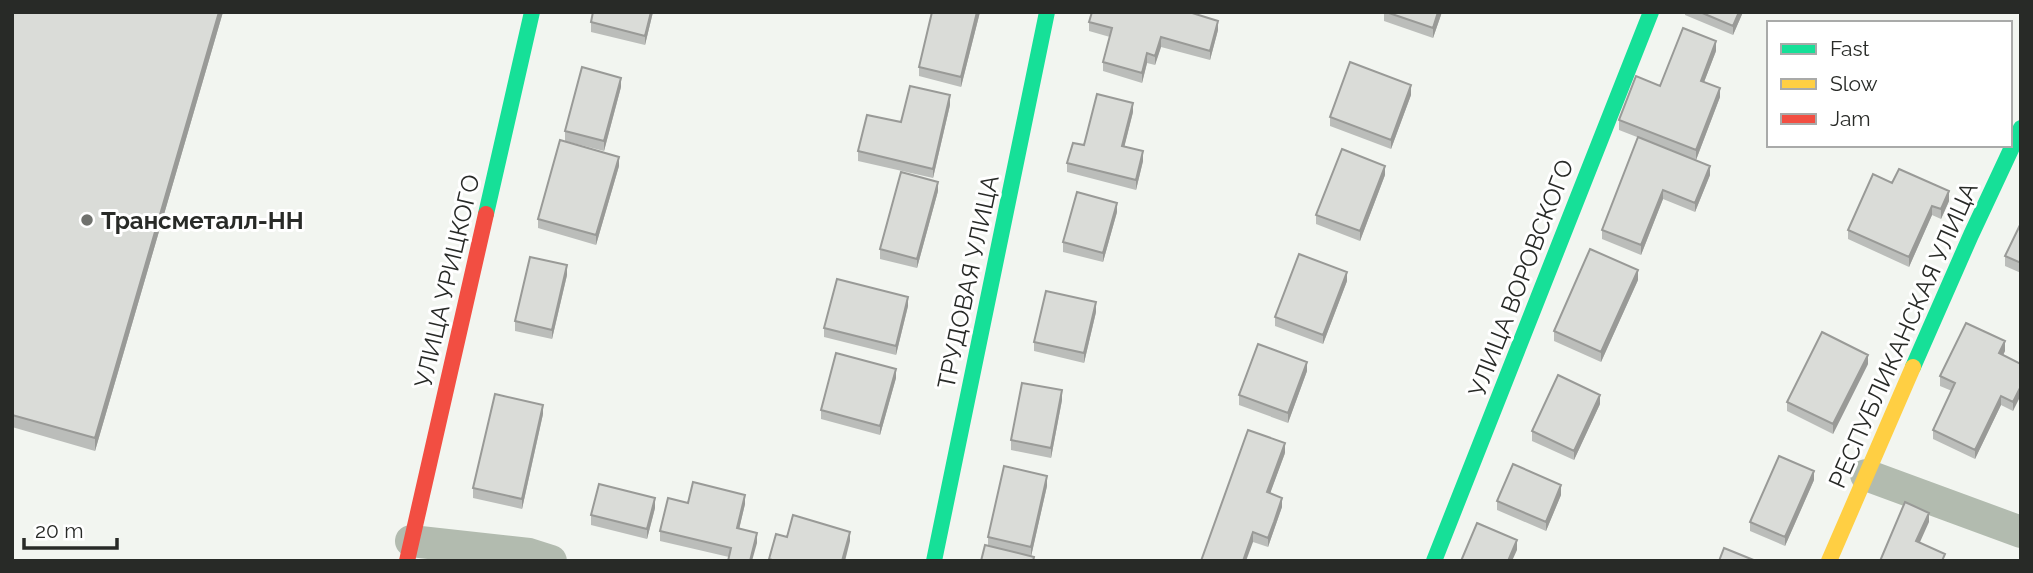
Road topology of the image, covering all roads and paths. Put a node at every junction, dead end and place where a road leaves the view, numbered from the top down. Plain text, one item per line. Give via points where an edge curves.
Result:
1 (533, 12) edge
2 (1047, 12) edge
3 (1651, 12) edge
4 (2021, 128) edge
5 (1866, 475) junction
6 (2021, 532) edge
7 (409, 551) edge
8 (551, 561) edge
9 (934, 561) edge
10 (1434, 561) edge
11 (1829, 561) edge

1 - 7 street, УЛИЦА УРИЦКОГО
2 - 9 street, ТРУДОВАЯ УЛИЦА
3 - 10 street, УЛИЦА ВОРОВСКОГО
4 - 5 street, РЕСПУБЛИКАНСКАЯ УЛИЦА
5 - 6 street
5 - 11 street, РЕСПУБЛИКАНСКАЯ УЛИЦА
7 - 8 street via 529,554

